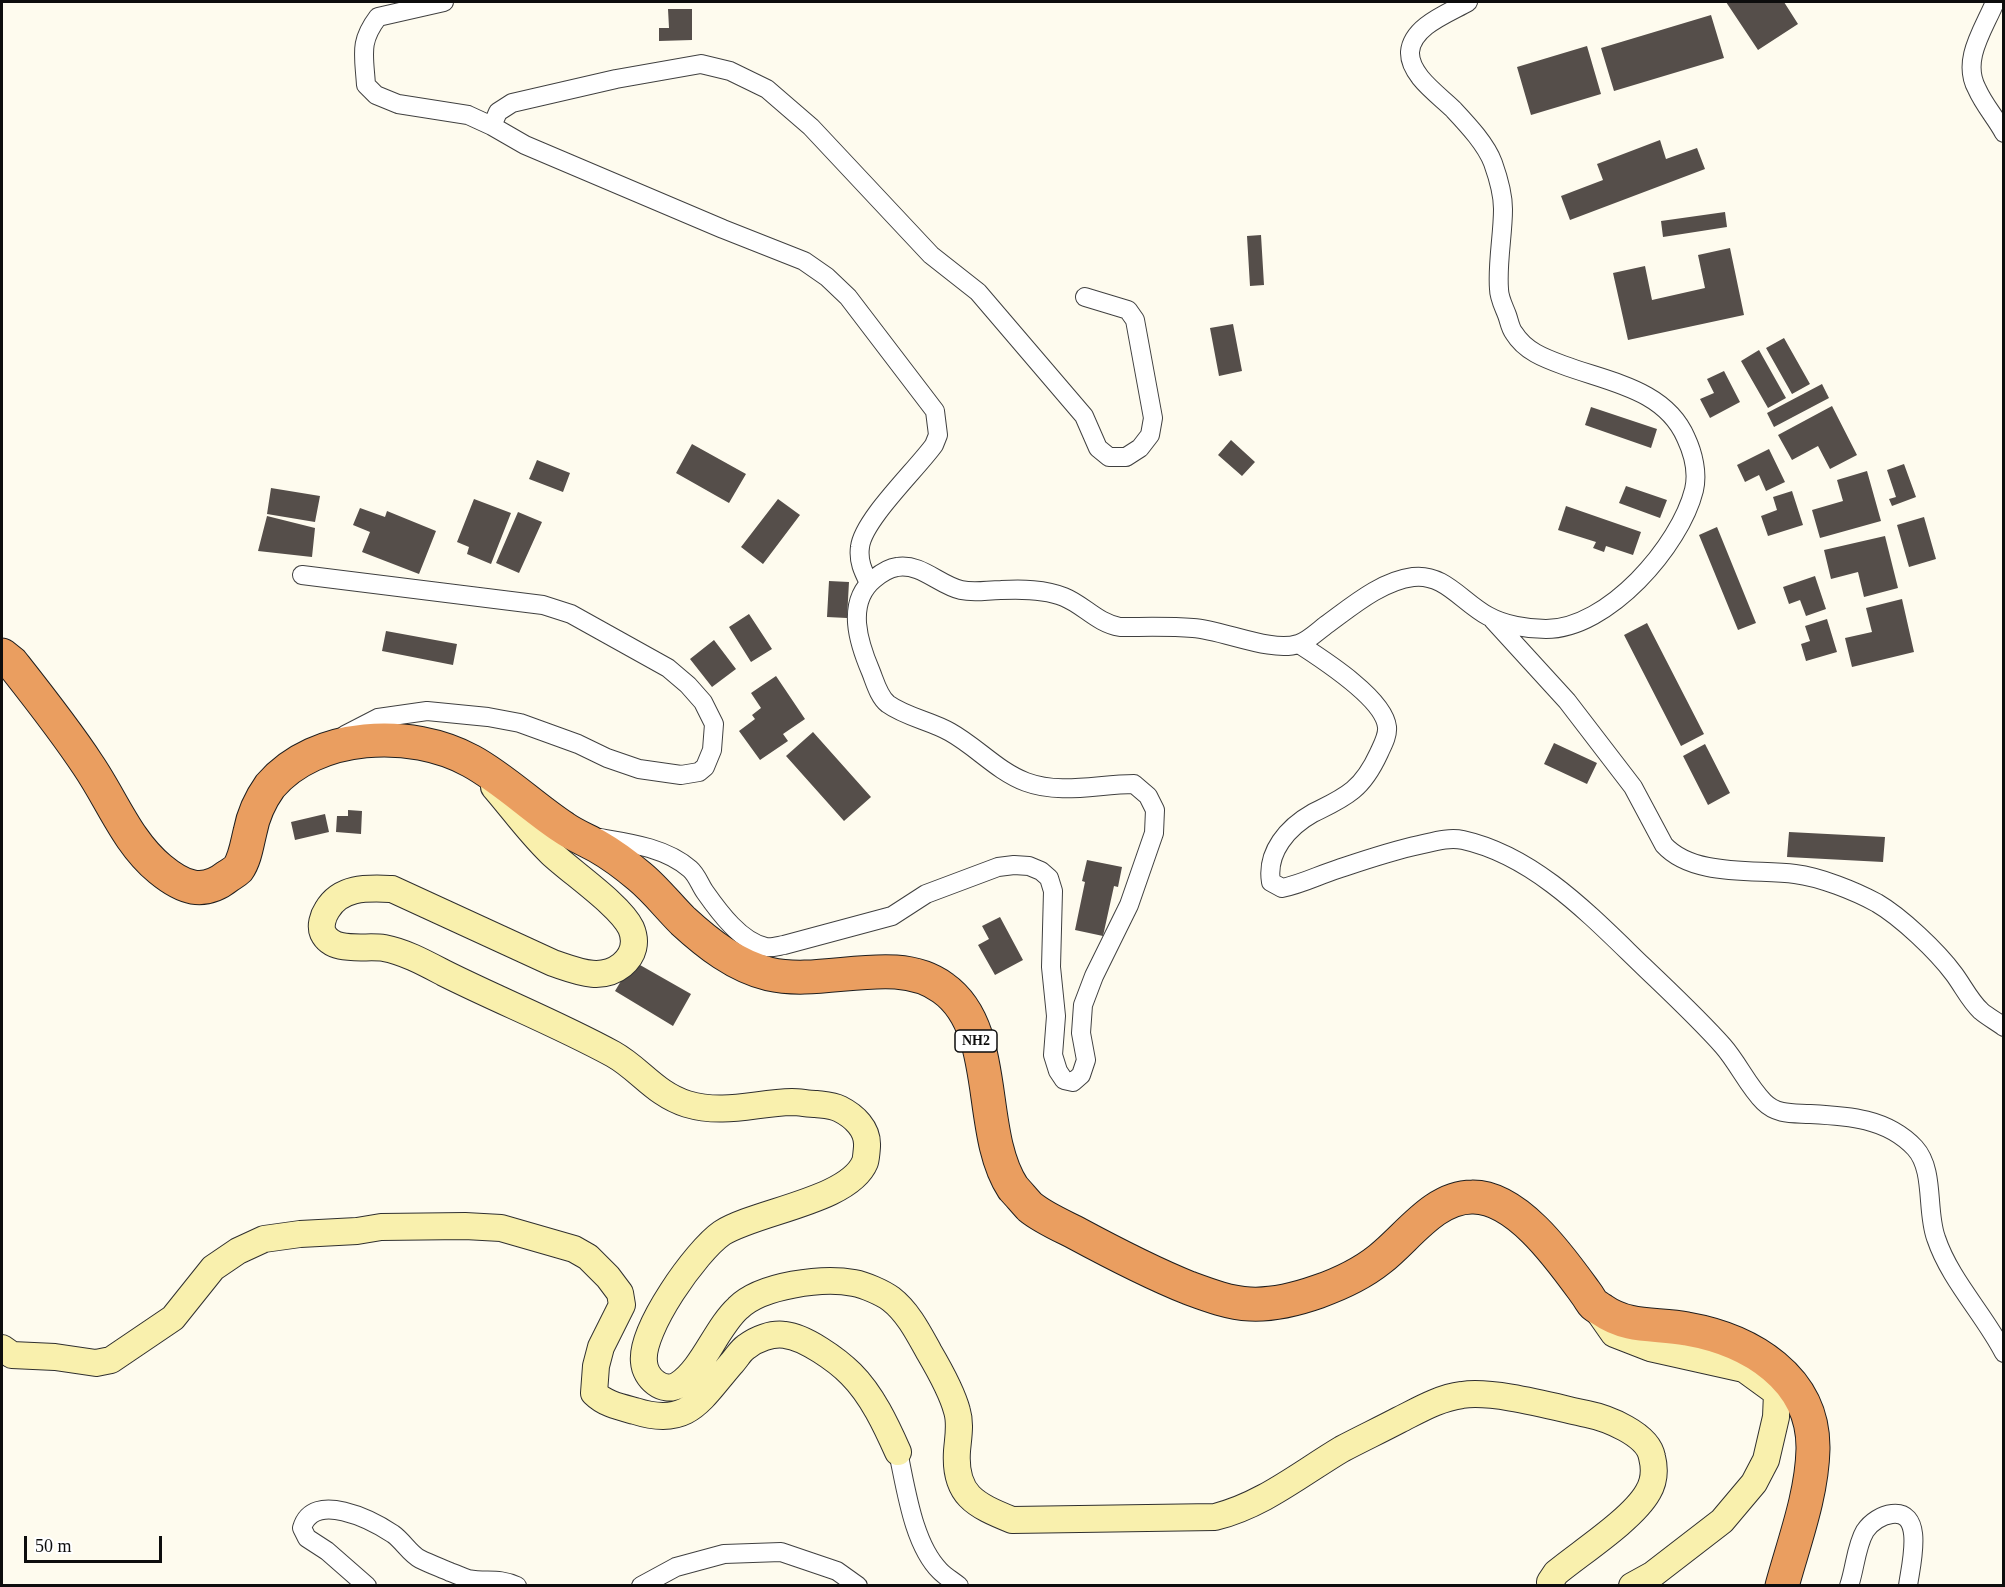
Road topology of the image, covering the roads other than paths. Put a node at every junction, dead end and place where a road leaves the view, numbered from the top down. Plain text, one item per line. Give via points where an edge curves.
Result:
1 (444, 2) edge
2 (1468, 2) edge
3 (1995, 2) edge
4 (492, 126) junction
5 (2004, 133) edge
6 (1085, 297) dead end
7 (302, 575) dead end
8 (869, 583) junction
9 (1492, 619) junction
10 (1299, 644) junction
11 (2, 656) edge
12 (318, 753) junction
13 (470, 760) junction
14 (571, 833) junction
15 (2004, 1027) edge
16 (1594, 1306) junction
17 (2, 1348) edge
18 (2004, 1353) edge
19 (898, 1452) joint
20 (367, 1586) edge
21 (517, 1586) edge
22 (641, 1586) edge
23 (858, 1586) edge
24 (959, 1586) edge
25 (1551, 1586) edge
26 (1632, 1586) edge
27 (1782, 1586) edge
28 (1849, 1586) edge
29 (1908, 1586) edge

1 - 4 street via 378,16 367,31 363,46 366,85 376,95 398,104 468,115
2 - 9 street via 1420,31 1409,56 1417,74 1455,111 1492,160 1503,207 1498,292 1513,333 1529,350 1545,359 1651,398 1669,412 1685,435 1694,460 1695,488 1684,516 1665,550 1635,586 1603,610 1577,623 1549,630
3 - 5 street via 1971,65 1976,88
4 - 6 street via 498,112 512,103 701,64 730,71 767,89 811,127 932,255 978,292 1084,416 1098,448 1109,457 1126,457 1150,435 1153,418 1135,320 1128,310
4 - 8 street via 525,146 804,261 848,297 935,411 938,424 934,445 866,528 860,562
7 - 12 street via 543,605 571,614 668,669 703,702 714,724 712,750 705,766 699,772 681,775 639,769 520,723 427,711 378,718
8 - 10 street via 897,567 912,568 960,590 1049,592 1065,597 1108,625 1194,628 1281,646
8 - 14 street via 857,608 857,627 861,648 886,703 951,732 999,769 1026,782 1056,788 1134,784 1148,796 1155,810 1155,833 1130,905 1083,1005 1081,1034 1086,1060 1081,1075 1073,1082 1064,1080 1053,1055 1053,891 1049,878 1041,871 1029,866 998,867 926,894 892,915 767,947 752,942 726,919 692,870 676,859 635,845
9 - 10 street via 1429,576 1410,577 1387,585
9 - 15 street via 1567,701 1633,787 1670,852 1691,863 1796,874 1876,903 1918,936 1980,1010
10 - 18 street via 1363,692 1380,710 1387,727 1376,760 1354,789 1311,814 1277,845 1271,863 1271,882 1282,888 1442,839 1460,839 1499,852 1544,878 1696,1017 1771,1107 1784,1113 1865,1119 1886,1126 1911,1144 1925,1166 1936,1239
11 - 12 highway, NH2 via 12,663 91,768 141,850 179,883 206,889 238,869 258,806 271,786 296,763
12 - 13 highway, NH2 via 367,740 396,741 434,746
13 - 14 highway, NH2
13 - 25 main road via 550,852 620,912 631,928 635,946 629,960 614,971 597,975 576,970 392,889 344,892 329,905 322,920 323,933 333,943 383,948 421,962 616,1055 651,1085 684,1103 713,1109 794,1102 836,1107 857,1120 868,1138 866,1161 854,1178 790,1208 750,1219 705,1246 652,1326 644,1350 648,1377 671,1388 682,1383 736,1309 750,1297 822,1281 857,1283 891,1299 914,1326 958,1413 957,1479 968,1496 989,1511 1012,1520 1215,1517 1234,1512 1267,1497 1364,1438 1433,1403 1463,1395 1533,1402 1607,1418 1634,1433 1652,1454 1654,1471 1648,1492 1632,1512 1556,1572
14 - 16 highway, NH2 via 600,848 638,876 678,917 734,961 765,973 792,977 882,971 912,973 940,985 960,1002 972,1028 985,1072 996,1148 1016,1191 1041,1214 1154,1273 1232,1302 1255,1305 1289,1300 1345,1282 1376,1263 1452,1199 1481,1196 1507,1209 1545,1238
16 - 26 main road via 1614,1334 1650,1348 1744,1369 1777,1394 1766,1460 1754,1483 1722,1521
16 - 27 highway, NH2 via 1641,1326 1687,1329 1743,1345 1774,1364 1792,1382 1810,1423 1813,1445 1801,1516
17 - 19 main road via 12,1355 96,1363 111,1360 173,1318 213,1268 264,1239 381,1227 501,1228 574,1249 588,1257 620,1293 622,1305 596,1366 594,1393 601,1400 654,1417 682,1414 694,1406 746,1347 765,1337 785,1335 813,1346 851,1374 871,1401
19 - 24 street via 922,1545 939,1571
20 - 21 street via 307,1538 302,1528 304,1518 312,1512 340,1510 394,1535 418,1558 467,1578 503,1580
22 - 23 street via 676,1567 724,1554 781,1552 837,1571
28 - 29 street via 1864,1533 1873,1522 1895,1513 1905,1516 1914,1529

